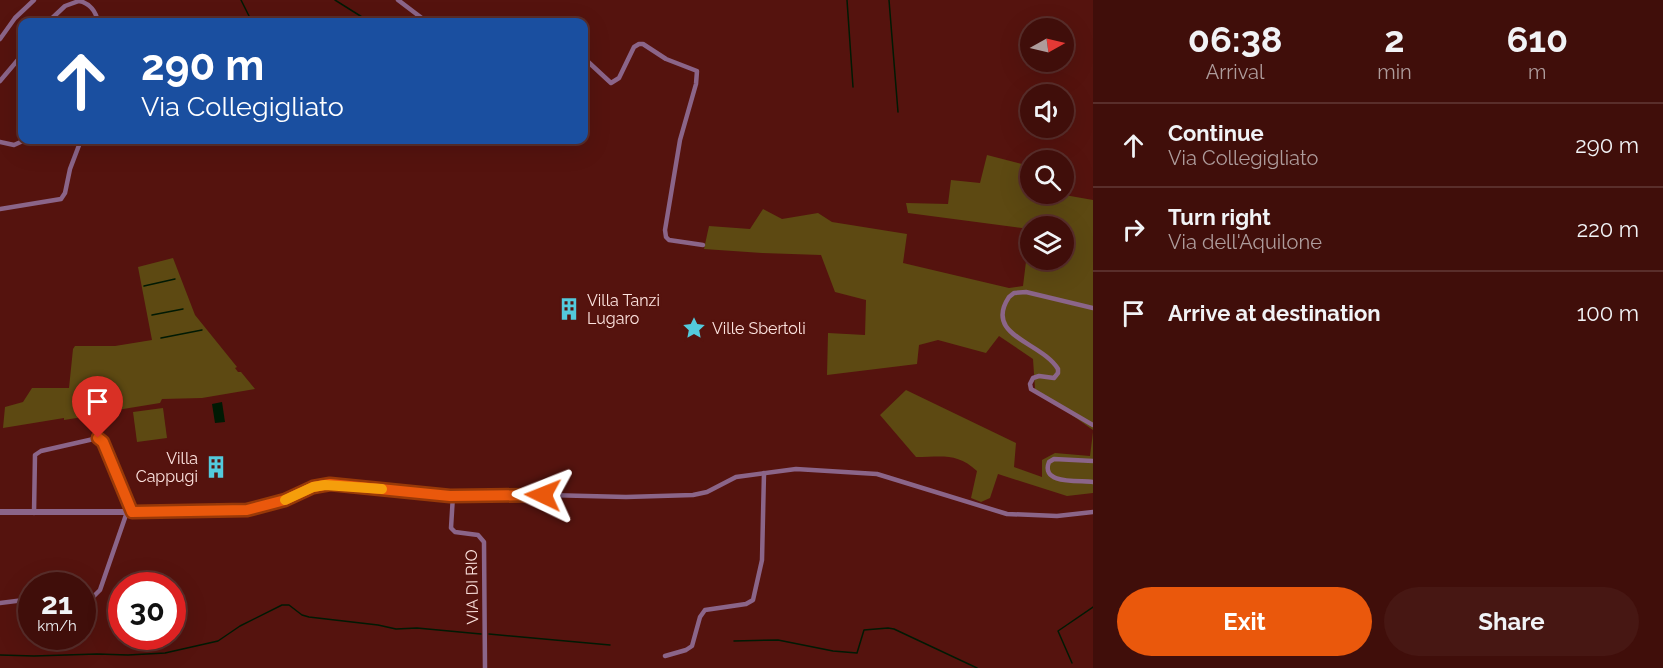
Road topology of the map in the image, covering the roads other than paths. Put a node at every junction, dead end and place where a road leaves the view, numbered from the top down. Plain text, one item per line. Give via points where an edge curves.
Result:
1 (34, 0) edge
2 (398, 0) edge
3 (52, 18) edge
4 (96, 18) edge
5 (422, 18) edge
6 (0, 39) edge
7 (18, 59) edge
8 (588, 62) edge
9 (0, 81) edge
10 (0, 141) edge
11 (18, 143) edge
12 (79, 144) edge
13 (0, 209) edge
14 (703, 245) dead end
15 (1093, 308) edge
16 (1093, 425) edge
17 (1093, 461) edge
18 (764, 473) junction
19 (1093, 482) edge
20 (453, 495) junction
21 (0, 512) edge
22 (130, 512) junction
23 (1093, 512) edge
24 (34, 513) junction
25 (96, 594) edge
26 (18, 601) edge
27 (0, 603) edge
28 (665, 656) dead end
29 (485, 668) edge

1 - 6 street
2 - 5 street
3 - 4 street via 62,8 79,1 93,9
7 - 9 street
8 - 14 street via 612,84 636,45 644,44 698,73 680,140 664,230 669,240
10 - 11 street
12 - 13 street via 61,199
15 - 16 street via 1026,292 1011,295 1002,312 1004,325 1058,369 1054,378 1033,378 1031,389
17 - 19 street via 1058,458 1049,462 1047,468 1055,478
18 - 20 street via 732,479 693,495
18 - 23 street via 796,469 877,474 1007,514 1058,516
18 - 28 street via 762,560 753,600 705,610 692,646
20 - 22 street via 330,484 247,510
20 - 29 street, VIA DI RIO via 451,528 478,535 484,544
21 - 24 street
22 - 24 street
22 - 24 street via 103,442 98,438 35,455
22 - 25 street
26 - 27 street

